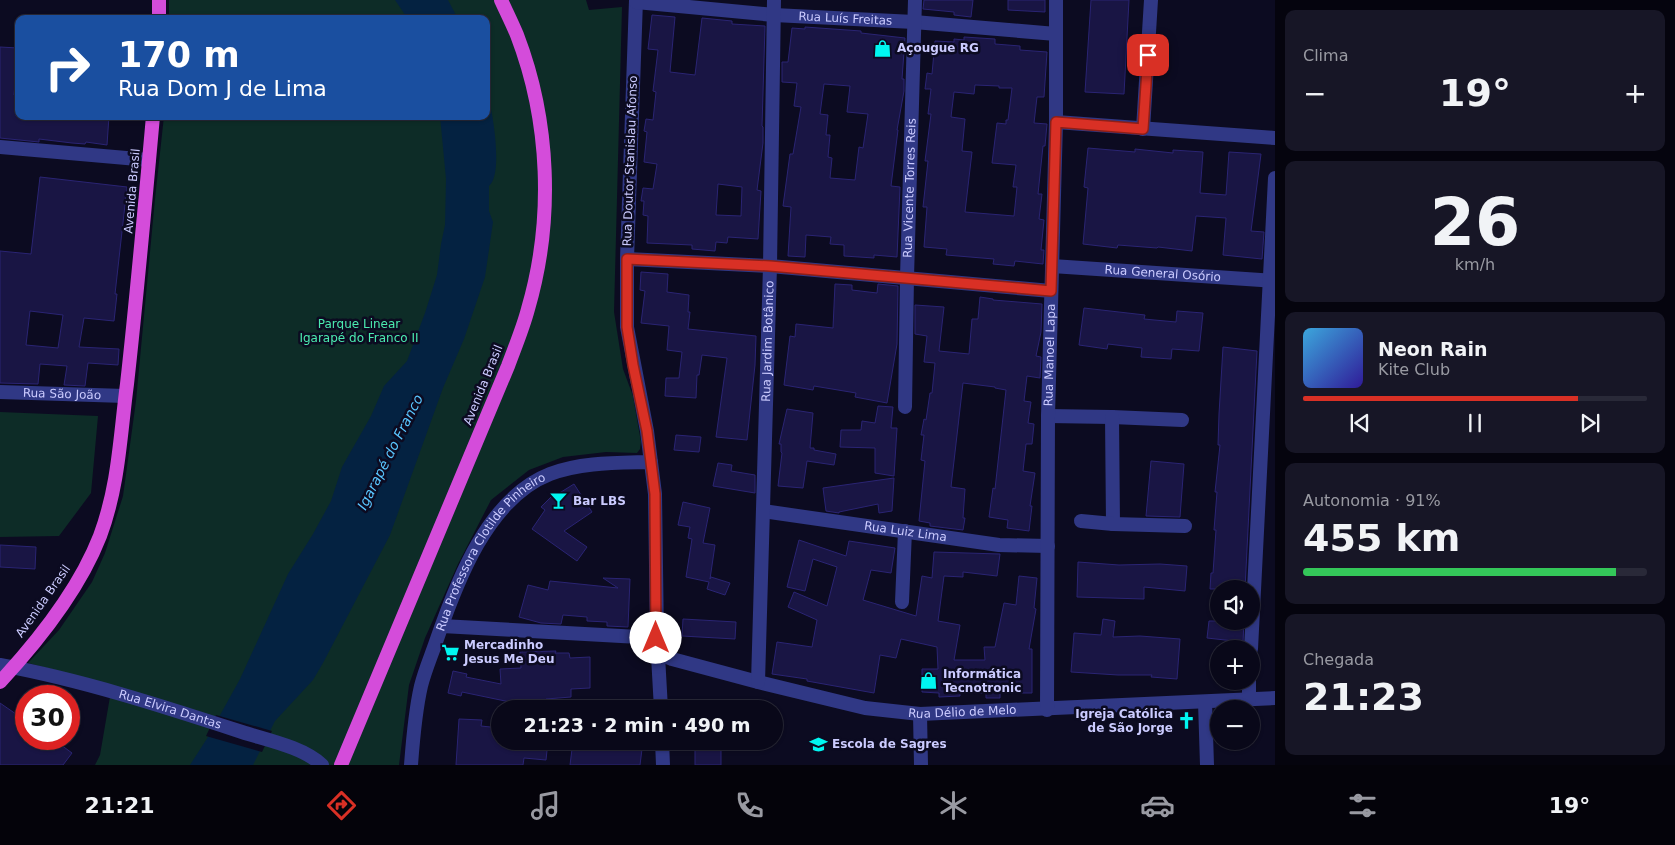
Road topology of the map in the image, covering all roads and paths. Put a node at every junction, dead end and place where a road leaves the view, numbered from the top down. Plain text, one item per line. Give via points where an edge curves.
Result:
1 (159, 0) edge
2 (501, 0) edge
3 (774, 0) edge
4 (915, 0) edge
5 (1056, 0) edge
6 (1150, 0) edge
7 (636, 1) edge
8 (159, 15) edge
9 (774, 15) junction
10 (914, 22) junction
11 (1056, 34) junction
12 (154, 120) edge
13 (1056, 122) junction
14 (1143, 129) junction
15 (1275, 138) edge
16 (0, 147) edge
17 (149, 160) junction
18 (1275, 178) edge
19 (627, 259) junction
20 (770, 266) junction
21 (1052, 266) junction
22 (906, 278) junction
23 (1272, 281) edge
24 (1051, 291) junction
25 (0, 392) edge
26 (125, 396) junction
27 (905, 407) dead end
28 (1048, 416) junction
29 (1112, 416) junction
30 (1182, 420) dead end
31 (651, 462) junction
32 (764, 511) junction
33 (1081, 522) dead end
34 (1113, 524) junction
35 (1185, 526) dead end
36 (905, 531) junction
37 (1048, 546) junction
38 (902, 602) dead end
39 (442, 626) junction
40 (656, 638) junction
41 (1252, 640) edge
42 (658, 653) junction
43 (7, 666) edge
44 (0, 682) edge
45 (758, 682) junction
46 (1250, 690) edge
47 (1275, 698) edge
48 (661, 700) edge
49 (1249, 700) joint
50 (1205, 702) junction
51 (1210, 702) edge
52 (1047, 710) junction
53 (920, 714) junction
54 (662, 750) edge
55 (322, 765) edge
56 (341, 765) edge
57 (411, 765) edge
58 (663, 765) edge
59 (921, 765) edge
60 (1206, 765) edge

1 - 8 highway
2 - 56 highway, Avenida Brasil via 517,34 533,85 544,149 546,208 540,260 528,309 508,366
3 - 9 street, Rua Jardim Botânico
4 - 10 street, Rua Vicente Torres Reis
5 - 11 street, Rua Manoel Lapa
6 - 14 street
7 - 9 street, Rua Luís Freitas
7 - 19 street, Rua Doutor Stanislau Afonso
9 - 10 street, Rua Luís Freitas
9 - 20 street, Rua Jardim Botânico
10 - 11 street, Rua Luís Freitas
10 - 22 street, Rua Vicente Torres Reis
11 - 13 street, Rua Manoel Lapa
12 - 17 highway, Avenida Brasil
13 - 14 street
13 - 21 street, Rua Manoel Lapa
14 - 15 street
16 - 17 street
17 - 26 highway, Avenida Brasil
18 - 23 street
19 - 20 street
19 - 31 street, Rua Doutor Stanislau Afonso via 627,327
20 - 22 street
20 - 32 street, Rua Jardim Botânico
21 - 23 street, Rua General Osório
21 - 24 street, Rua Manoel Lapa
22 - 24 street
22 - 27 street, Rua Vicente Torres Reis
23 - 41 street
24 - 28 street, Rua Manoel Lapa
25 - 26 street, Rua São João
26 - 43 highway, Avenida Brasil via 120,457 112,500 99,537 61,606
28 - 29 street
28 - 37 street, Rua Manoel Lapa
29 - 30 street
29 - 34 street
31 - 39 street, Rua Professora Clotilde Pinheiro via 568,468 548,474 524,488 506,504 488,528 464,572
31 - 40 street, Rua Doutor Stanislau Afonso via 657,524
32 - 36 street, Rua Luiz Lima
32 - 45 street, Rua Jardim Botânico
33 - 34 street
34 - 35 street
36 - 37 street, Rua Luiz Lima via 999,545
36 - 38 street
37 - 52 street, Rua Manoel Lapa
39 - 40 street
39 - 57 street, Rua Professora Clotilde Pinheiro via 422,685
40 - 42 street, Rua Doutor Stanislau Afonso
42 - 45 street, Rua Délio de Melo
42 - 48 street, Rua Doutor Stanislau Afonso
43 - 44 highway, Avenida Brasil
43 - 55 street, Rua Elvira Dantas via 89,684 198,718 306,753
45 - 53 street, Rua Délio de Melo via 865,708
46 - 49 street
47 - 49 street, Rua Délio de Melo
50 - 51 street, Rua Délio de Melo
50 - 52 street, Rua Délio de Melo
50 - 60 street
52 - 53 street, Rua Délio de Melo
53 - 59 street
54 - 58 street

